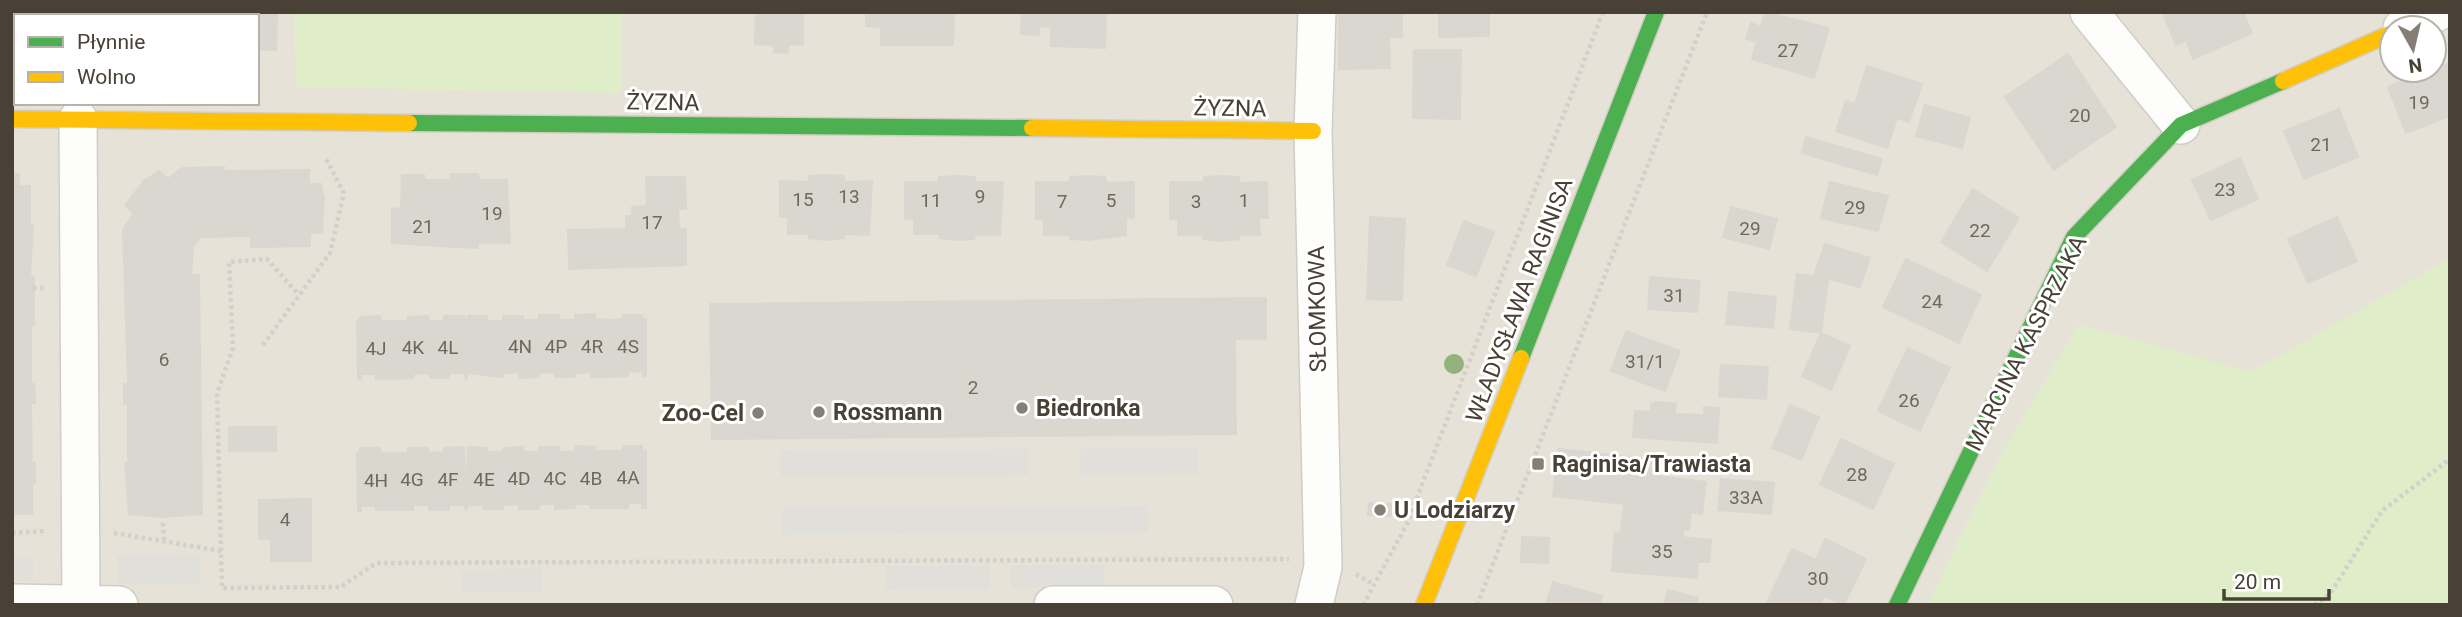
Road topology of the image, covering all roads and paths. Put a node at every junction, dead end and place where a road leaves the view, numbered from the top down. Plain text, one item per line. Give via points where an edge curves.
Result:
1 (1317, 12) edge
2 (1603, 12) edge
3 (1656, 12) edge
4 (1707, 12) edge
5 (2089, 12) edge
6 (2378, 39) edge
7 (12, 119) edge
8 (78, 120) junction
9 (306, 122) junction
10 (2181, 125) junction
11 (1313, 131) junction
12 (299, 295) junction
13 (262, 345) dead end
14 (2450, 459) edge
15 (163, 523) dead end
16 (82, 529) junction
17 (12, 533) edge
18 (164, 541) junction
19 (220, 551) junction
20 (1296, 561) dead end
21 (12, 603) edge
22 (81, 604) edge
23 (119, 605) edge
24 (1053, 605) edge
25 (1213, 605) edge
26 (1314, 605) edge
27 (1363, 605) edge
28 (1424, 605) edge
29 (1477, 605) edge
30 (1897, 605) edge
31 (2314, 605) edge

1 - 11 street, SŁOMKOWA
2 - 27 path via 1406,524
3 - 28 street, WŁADYSŁAWA RAGINISA
4 - 29 path
5 - 10 street
6 - 10 street, MARCINA KASPRZAKA
7 - 8 street, ŻYZNA
8 - 9 street, ŻYZNA
8 - 16 street
9 - 11 street, ŻYZNA
9 - 12 path via 344,193 330,253
10 - 30 street, MARCINA KASPRZAKA via 2074,237
11 - 26 street, SŁOMKOWA via 1323,503 1322,567
12 - 13 path
12 - 19 path via 267,259 229,261 233,348 217,393
14 - 31 path via 2382,511 2330,594
15 - 18 path
16 - 17 path
16 - 18 path
16 - 22 street
18 - 19 path
19 - 20 path via 222,588 341,587 376,564
21 - 22 street
22 - 23 street
24 - 25 street

